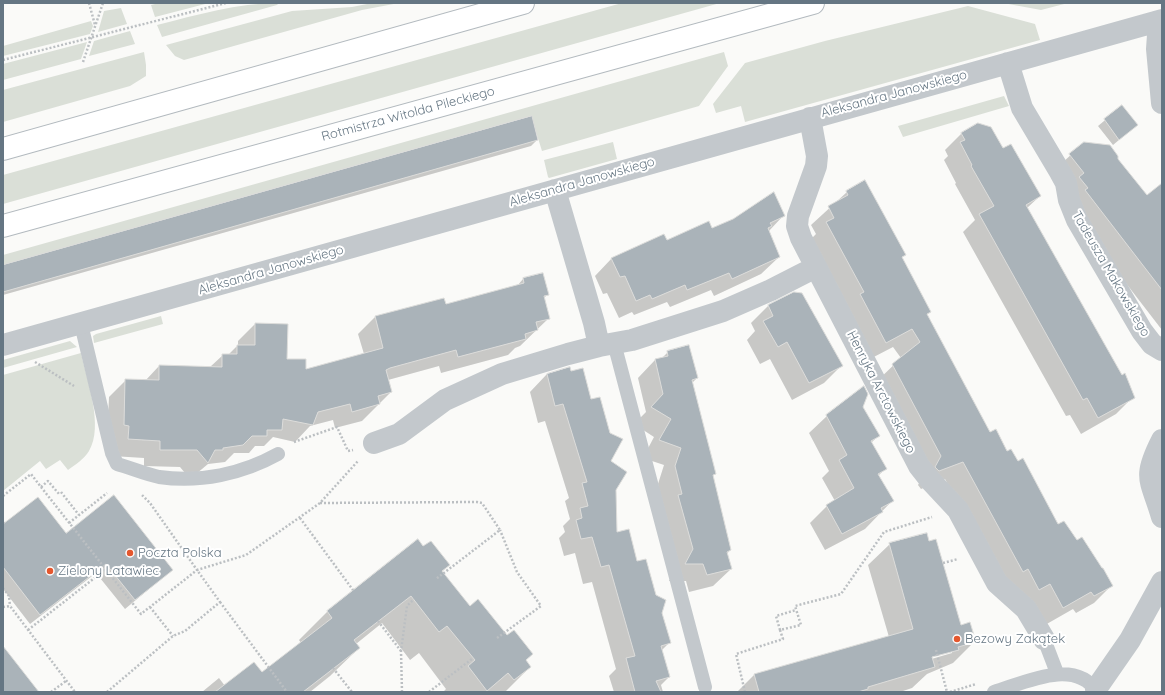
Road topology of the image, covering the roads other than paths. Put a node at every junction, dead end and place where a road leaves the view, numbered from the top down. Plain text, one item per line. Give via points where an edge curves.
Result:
1 (523, 3) edge
2 (813, 3) edge
3 (1160, 20) edge
4 (1008, 63) junction
5 (1162, 103) edge
6 (810, 118) junction
7 (3, 149) edge
8 (555, 190) junction
9 (3, 226) edge
10 (816, 267) junction
11 (80, 324) junction
12 (607, 344) junction
13 (3, 345) edge
14 (1162, 350) edge
15 (1162, 440) edge
16 (374, 443) road end
17 (278, 454) road end
18 (1162, 518) edge
19 (1162, 582) edge
20 (1044, 639) joint
21 (1057, 673) junction
22 (706, 687) dead end
23 (1096, 691) edge
24 (994, 692) edge

1 - 7 main road
2 - 9 main road, Rotmistrza Witolda Pileckiego
3 - 4 street, Aleksandra Janowskiego
3 - 5 street via 1157,49
4 - 6 street, Aleksandra Janowskiego
4 - 14 street, Tadeusza Makowskiego via 1022,108 1063,178 1077,220 1142,331 1152,344
6 - 8 street, Aleksandra Janowskiego
6 - 10 street, Henryka Arctowskiego via 816,144 816,161 797,226
8 - 11 street, Aleksandra Janowskiego
8 - 12 street via 594,323
10 - 12 street via 739,305 632,340
10 - 20 street, Henryka Arctowskiego via 919,466 958,510 997,583 1026,608
11 - 13 street, Aleksandra Janowskiego
11 - 17 lane via 112,453 117,464 158,476 194,479 226,475
12 - 16 street via 502,374 445,400 399,434
12 - 22 lane
15 - 18 street via 1150,468 1150,484
19 - 23 street via 1130,640
20 - 21 lane
21 - 23 lane via 1081,678 1090,683
21 - 24 lane

